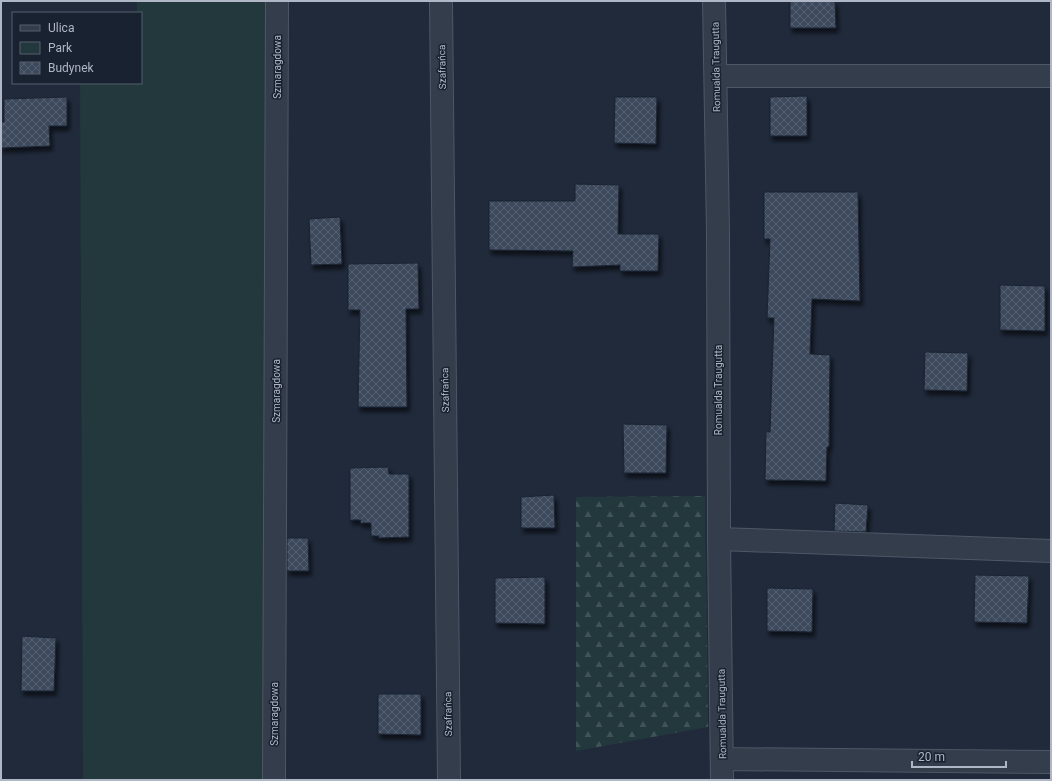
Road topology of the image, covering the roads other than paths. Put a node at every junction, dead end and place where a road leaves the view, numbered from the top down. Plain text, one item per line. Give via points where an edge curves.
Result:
1 (277, 1) edge
2 (441, 1) edge
3 (714, 1) edge
4 (716, 76) junction
5 (1051, 76) edge
6 (719, 539) junction
7 (1051, 551) edge
8 (1051, 762) edge
9 (722, 770) edge
10 (274, 780) edge
11 (449, 780) edge

1 - 10 street, Szmaragdowa
2 - 11 street, Szafrańca
3 - 4 street, Romualda Traugutta
4 - 5 street
4 - 6 street, Romualda Traugutta
6 - 7 street
6 - 9 street, Romualda Traugutta
8 - 9 street

